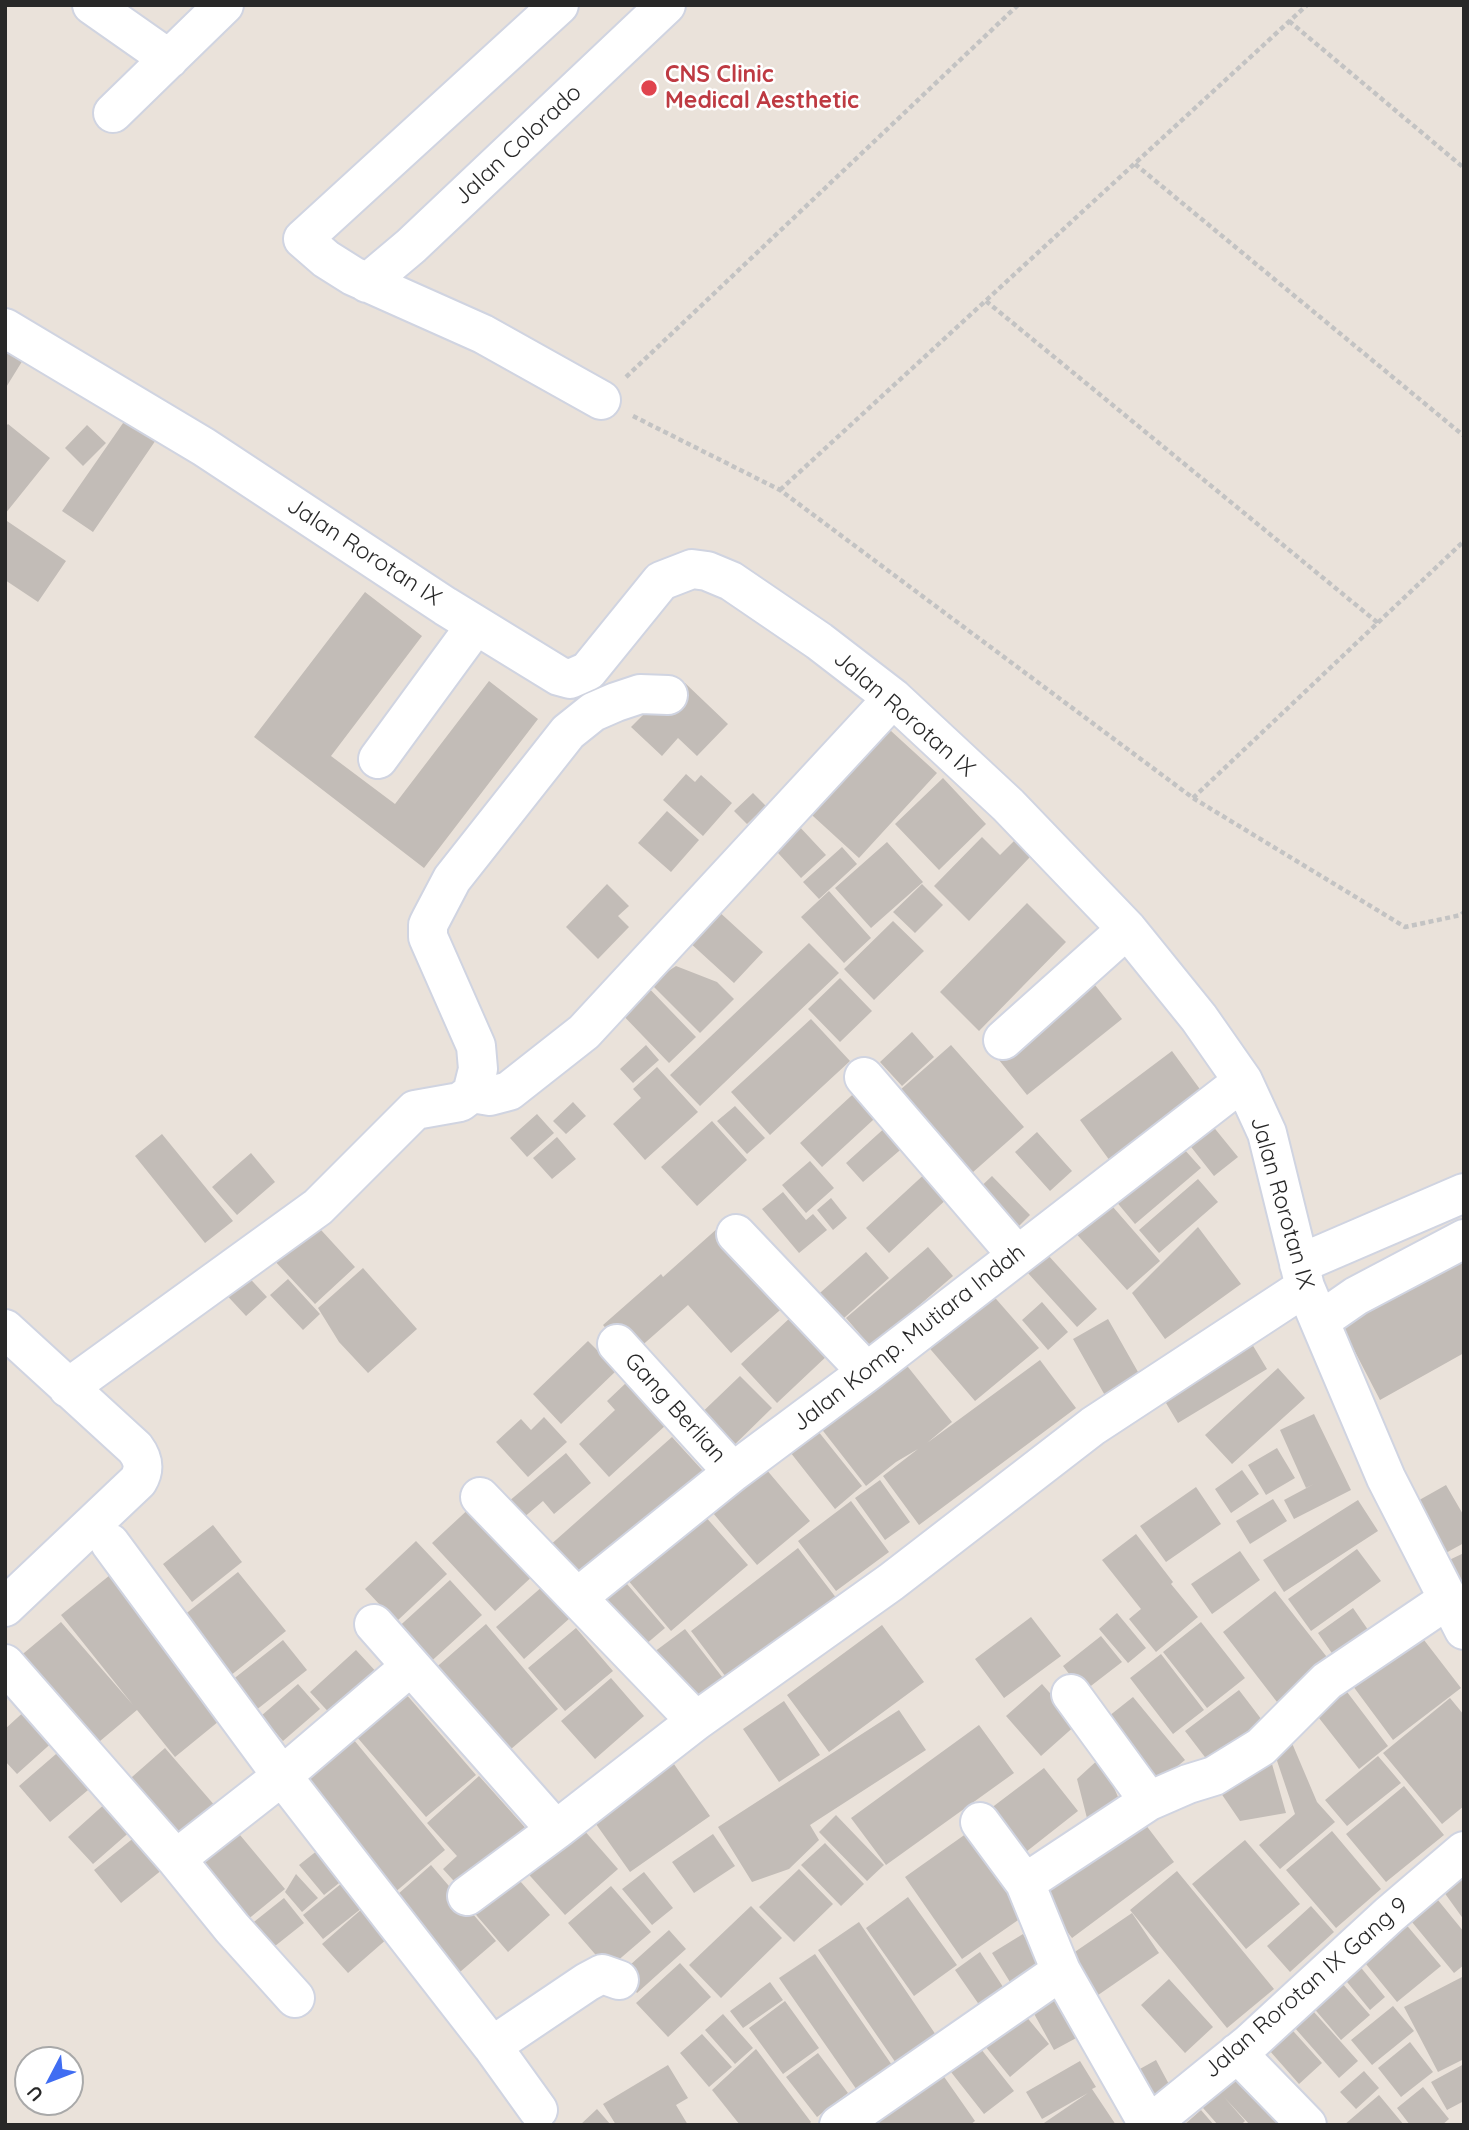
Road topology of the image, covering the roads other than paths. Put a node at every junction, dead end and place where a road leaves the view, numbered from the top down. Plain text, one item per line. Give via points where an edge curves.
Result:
1 (92, 5) edge
2 (224, 5) edge
3 (559, 5) edge
4 (666, 5) edge
5 (169, 59) junction
6 (113, 113) dead end
7 (367, 283) junction
8 (5, 328) edge
9 (601, 400) road end
10 (476, 625) junction
11 (668, 695) dead end
12 (893, 698) junction
13 (378, 759) dead end
14 (1127, 929) junction
15 (1003, 1040) dead end
16 (864, 1077) dead end
17 (1243, 1081) junction
18 (471, 1093) junction
19 (1464, 1193) edge
20 (736, 1234) dead end
21 (1464, 1239) edge
22 (1017, 1255) junction
23 (1308, 1291) junction
24 (5, 1329) edge
25 (617, 1344) dead end
26 (866, 1373) junction
27 (68, 1388) junction
28 (733, 1472) junction
29 (480, 1497) dead end
30 (110, 1544) dead end
31 (578, 1597) junction
32 (5, 1607) edge
33 (1456, 1615) edge
34 (374, 1624) dead end
35 (5, 1664) edge
36 (411, 1666) junction
37 (1072, 1694) dead end
38 (696, 1721) junction
39 (282, 1776) junction
40 (1149, 1801) junction
41 (981, 1822) dead end
42 (556, 1830) junction
43 (1464, 1851) edge
44 (176, 1859) junction
45 (1025, 1883) junction
46 (467, 1896) dead end
47 (1061, 1970) junction
48 (619, 1980) dead end
49 (295, 1998) dead end
50 (492, 2046) junction
51 (1237, 2053) junction
52 (538, 2110) dead end
53 (1149, 2124) edge
54 (839, 2125) edge
55 (1307, 2125) edge

1 - 5 street
2 - 5 street
3 - 7 street via 303,239 338,268
4 - 7 street, Jalan Colorado
5 - 6 street
7 - 9 street via 483,334
8 - 10 street, Jalan Rorotan IX via 204,447
10 - 12 street, Jalan Rorotan IX via 570,679 588,671 661,581 692,569 707,571 731,581 819,641
10 - 13 street
11 - 18 street via 640,694 615,702 568,732 452,879 428,925 428,937 477,1046 478,1069
12 - 14 street, Jalan Rorotan IX via 1008,804
12 - 18 street via 584,1032 509,1091 490,1096
14 - 15 street
14 - 17 street, Jalan Rorotan IX
16 - 22 street
17 - 22 street, Jalan Komp. Mutiara Indah
17 - 23 street, Jalan Rorotan IX via 1278,1170
18 - 27 street via 460,1102 415,1110 318,1207
19 - 23 street
20 - 26 street
21 - 23 street via 1378,1284
22 - 26 street, Jalan Komp. Mutiara Indah
23 - 33 street, Jalan Rorotan IX via 1375,1455
23 - 38 street via 1093,1426 891,1582
24 - 27 street
25 - 28 street, Gang Berlian
26 - 28 street, Jalan Komp. Mutiara Indah
27 - 32 street via 135,1448 143,1473
28 - 31 street, Jalan Komp. Mutiara Indah
29 - 31 street
30 - 39 street
31 - 38 street
33 - 40 street via 1327,1681 1261,1746 1214,1776
34 - 36 street
35 - 44 street
36 - 39 street
36 - 42 street
37 - 40 street
38 - 42 street
39 - 44 street
39 - 50 street
40 - 45 street
41 - 45 street
42 - 46 street
43 - 51 street, Jalan Rorotan IX Gang 9
44 - 49 street
45 - 47 street
47 - 53 street
47 - 54 street
48 - 50 street via 602,1975 587,1982
50 - 52 street
51 - 53 street, Jalan Rorotan IX Gang 9
51 - 55 street

